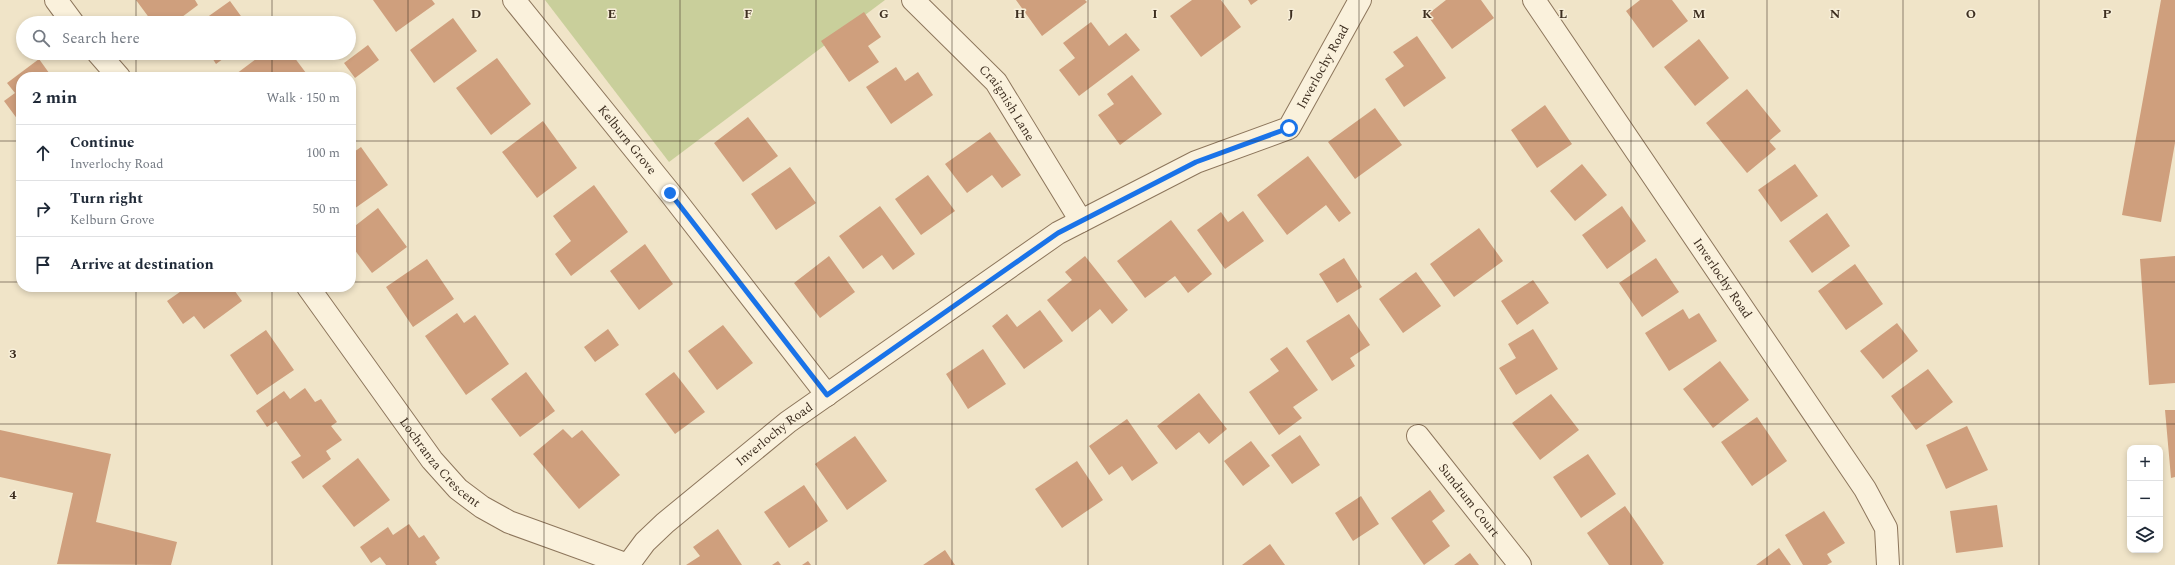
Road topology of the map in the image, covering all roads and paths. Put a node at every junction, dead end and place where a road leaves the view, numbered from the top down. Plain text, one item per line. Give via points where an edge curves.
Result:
1 (56, 0) edge
2 (514, 0) edge
3 (913, 0) edge
4 (1360, 0) edge
5 (1534, 0) edge
6 (68, 16) edge
7 (104, 60) edge
8 (115, 72) edge
9 (1081, 221) junction
10 (312, 292) edge
11 (827, 395) junction
12 (1418, 436) dead end
13 (628, 565) edge
14 (1520, 565) edge
15 (1888, 565) edge

1 - 6 street
2 - 11 street, Kelburn Grove via 670,193
3 - 9 street, Craignish Lane via 996,82
4 - 9 street, Inverlochy Road via 1289,128 1196,162
5 - 15 street, Inverlochy Road via 1865,489 1886,528
7 - 8 street
9 - 11 street, Inverlochy Road via 1058,233
10 - 13 street, Lochranza Crescent via 432,460 458,489 482,507 509,522
11 - 13 street, Inverlochy Road via 788,422 665,523 645,542
12 - 14 street, Sundrum Court

